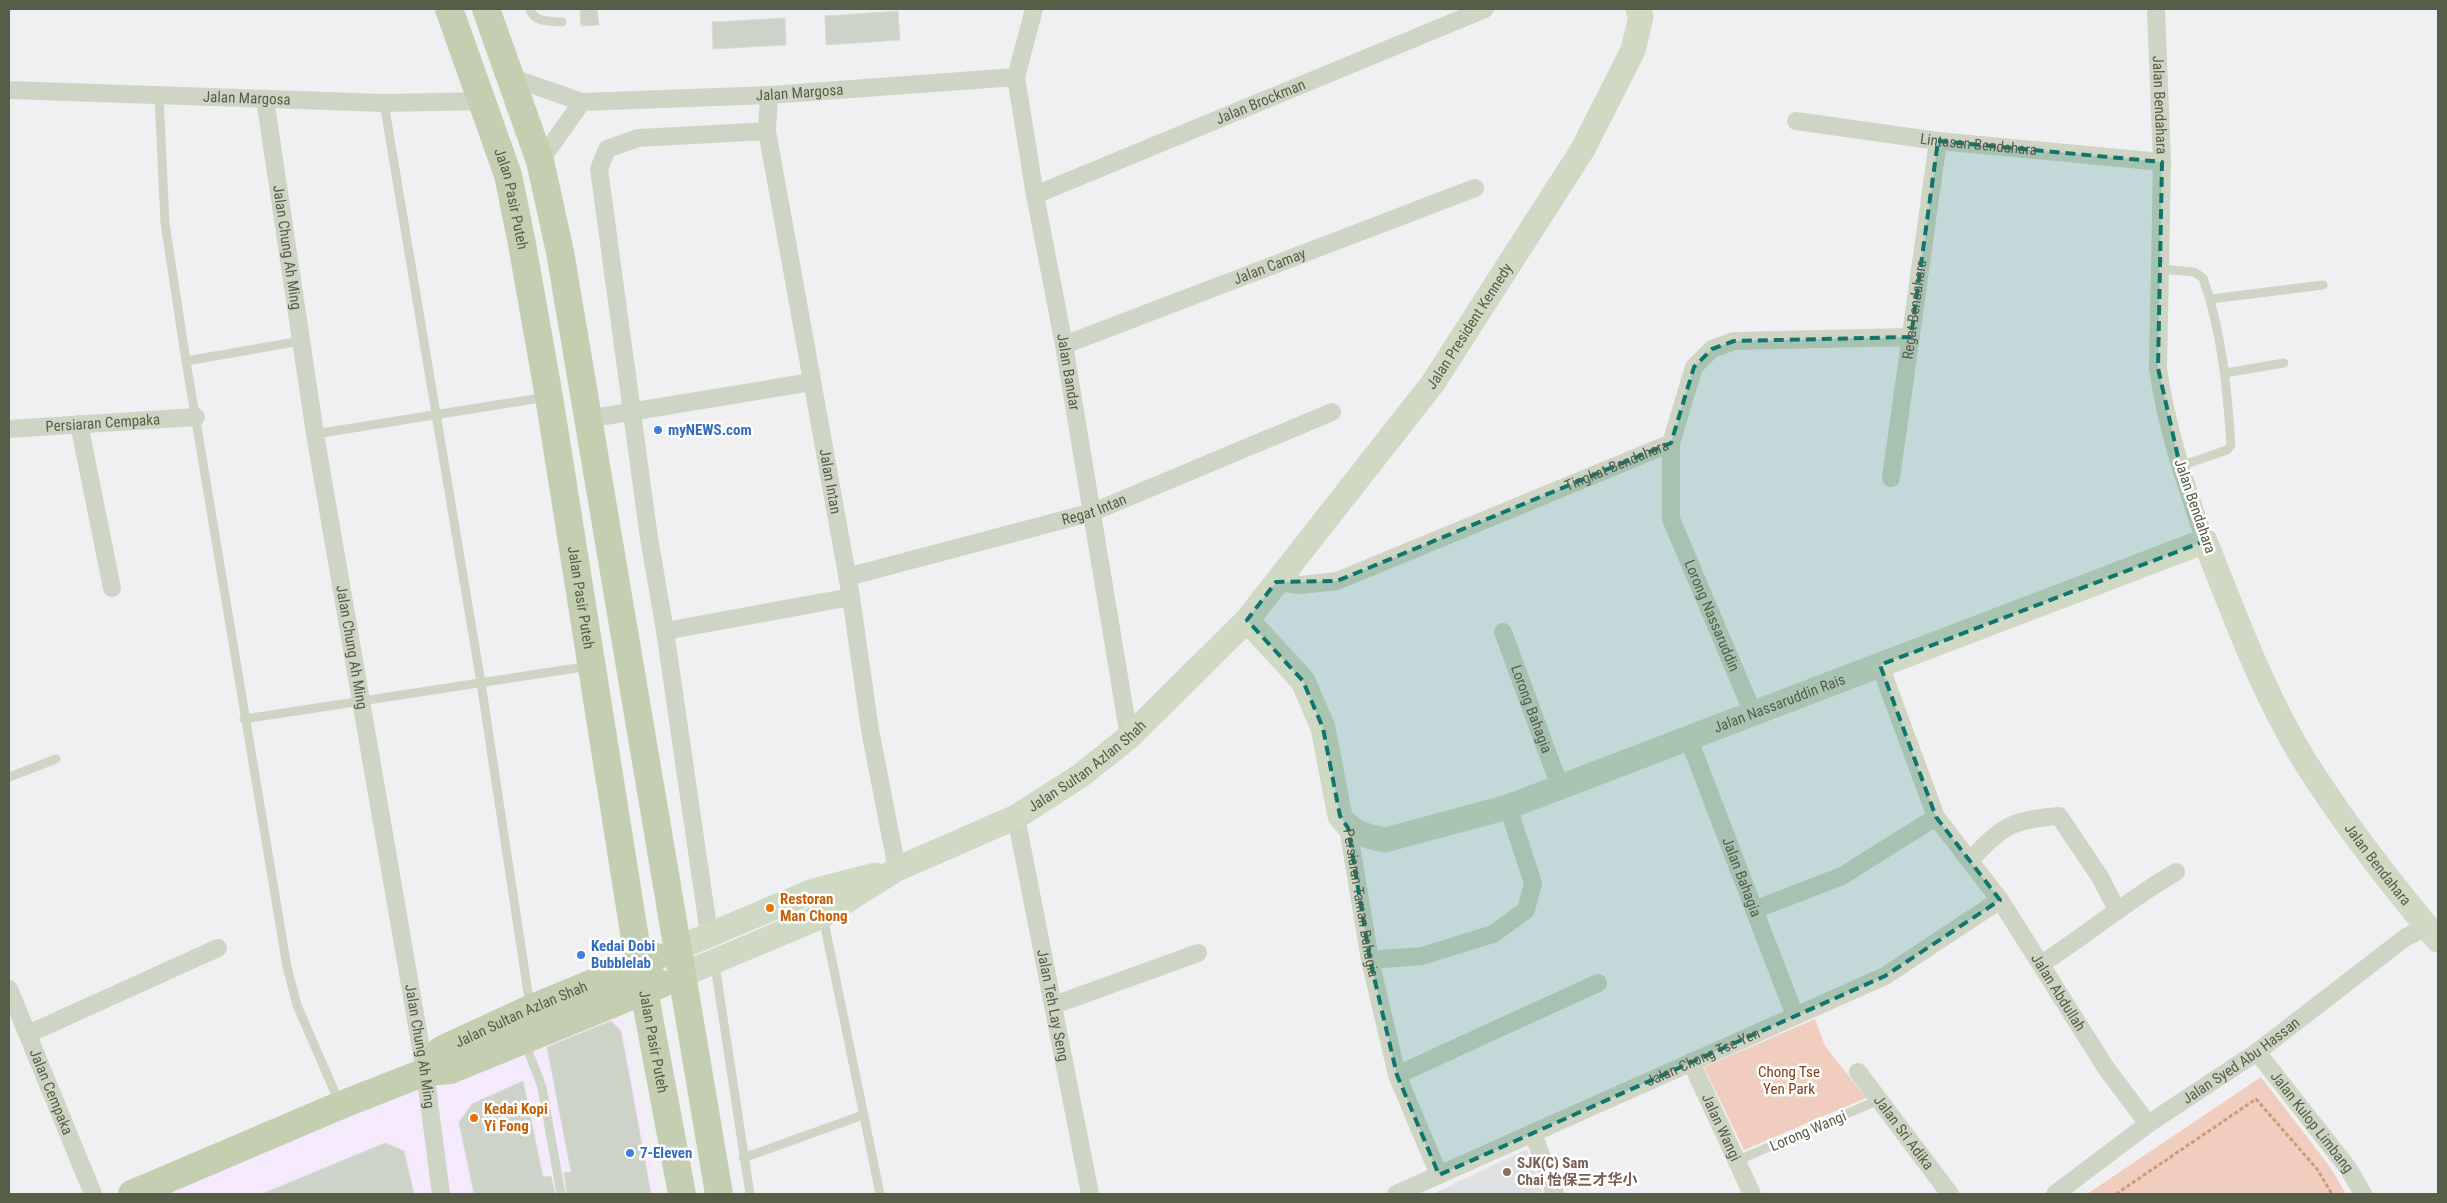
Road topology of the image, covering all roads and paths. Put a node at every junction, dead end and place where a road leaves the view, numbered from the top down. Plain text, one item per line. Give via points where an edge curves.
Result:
1 (449, 9) edge
2 (486, 9) edge
3 (530, 9) edge
4 (1034, 9) edge
5 (1485, 9) edge
6 (2156, 9) edge
7 (1644, 11) edge
8 (562, 22) dead end
9 (510, 77) junction
10 (1016, 77) junction
11 (9, 90) edge
12 (769, 95) junction
13 (159, 97) junction
14 (265, 99) junction
15 (483, 101) junction
16 (582, 102) junction
17 (384, 103) junction
18 (1796, 121) dead end
19 (767, 131) junction
20 (1938, 141) junction
21 (540, 161) junction
22 (2162, 162) junction
23 (1475, 188) dead end
24 (1035, 195) junction
25 (2160, 269) junction
26 (2324, 284) dead end
27 (2211, 299) junction
28 (1911, 337) junction
29 (301, 341) junction
30 (1064, 345) junction
31 (186, 361) junction
32 (2284, 362) dead end
33 (2225, 373) junction
34 (811, 382) junction
35 (549, 397) junction
36 (632, 410) junction
37 (1332, 412) dead end
38 (437, 415) junction
39 (196, 417) junction
40 (587, 419) junction
41 (79, 424) junction
42 (9, 429) edge
43 (315, 434) junction
44 (1671, 443) junction
45 (2180, 466) junction
46 (1891, 478) dead end
47 (1093, 512) junction
48 (2205, 541) junction
49 (847, 577) junction
50 (1276, 582) junction
51 (112, 588) dead end
52 (850, 597) junction
53 (1247, 620) junction
54 (665, 631) junction
55 (1503, 632) dead end
56 (1880, 665) junction
57 (592, 666) junction
58 (481, 683) junction
59 (360, 701) junction
60 (1753, 713) junction
61 (244, 719) junction
62 (1130, 737) junction
63 (1688, 737) junction
64 (56, 759) dead end
65 (9, 777) edge
66 (1560, 787) junction
67 (1508, 807) junction
68 (1016, 817) junction
69 (1936, 817) junction
70 (1348, 828) junction
71 (1970, 861) junction
72 (897, 869) junction
73 (2176, 872) dead end
74 (2000, 900) junction
75 (1754, 910) junction
76 (2117, 910) junction
77 (822, 916) junction
78 (2435, 932) edge
79 (218, 948) dead end
80 (712, 948) junction
81 (676, 949) junction
82 (1198, 953) dead end
83 (1370, 960) junction
84 (639, 964) junction
85 (2041, 964) junction
86 (680, 976) junction
87 (1598, 983) dead end
88 (9, 989) edge
89 (644, 991) junction
90 (1054, 1005) junction
91 (530, 1009) junction
92 (1795, 1016) junction
93 (28, 1034) junction
94 (524, 1040) junction
95 (2257, 1052) junction
96 (1691, 1062) junction
97 (425, 1072) junction
98 (1858, 1072) dead end
99 (1397, 1075) junction
100 (1880, 1100) junction
101 (340, 1105) junction
102 (863, 1115) junction
103 (2148, 1124) junction
104 (1533, 1133) junction
105 (743, 1158) junction
106 (1736, 1161) junction
107 (1439, 1175) junction
108 (93, 1194) edge
109 (132, 1194) edge
110 (441, 1194) edge
111 (561, 1194) edge
112 (682, 1194) edge
113 (719, 1194) edge
114 (750, 1194) edge
115 (880, 1194) edge
116 (1090, 1194) edge
117 (1396, 1194) edge
118 (1555, 1194) edge
119 (1752, 1194) edge
120 (1950, 1194) edge
121 (2055, 1194) edge
122 (2116, 1194) edge
123 (2332, 1194) edge
124 (2363, 1194) edge

1 - 15 main road, Jalan Pasir Puteh
2 - 9 main road
3 - 8 lane via 538,20
4 - 10 street, Jalan Bandar
5 - 24 street, Jalan Brockman
6 - 22 street, Jalan Bendahara
7 - 50 main road, Jalan President Kennedy via 1633,50 1583,149 1444,366
9 - 16 street
9 - 21 main road
10 - 12 street, Jalan Margosa
10 - 24 street, Jalan Bandar
11 - 13 street, Jalan Margosa
12 - 16 street, Jalan Margosa
12 - 19 street, Jalan Intan
13 - 14 street, Jalan Margosa
13 - 31 lane via 166,223
14 - 17 street, Jalan Margosa
14 - 29 street, Jalan Chung Ah Ming
15 - 17 street, Jalan Margosa
15 - 35 main road, Jalan Pasir Puteh via 508,175
16 - 21 street
17 - 38 lane
18 - 20 street, Lintasan Bendahara
19 - 34 street, Jalan Intan
19 - 36 street via 638,138 607,149 599,169
20 - 22 street, Lintasan Bendahara
20 - 28 street, Regat Bendahara
21 - 40 main road via 560,252
22 - 25 street, Jalan Bendahara
23 - 30 street, Jalan Camay
24 - 30 street, Jalan Bandar
25 - 27 lane via 2194,272 2204,278
25 - 45 street, Jalan Bendahara via 2158,368
26 - 27 lane
27 - 33 lane
28 - 44 street, Tingkat Bendahara via 1734,341 1712,349 1694,367
28 - 46 street, Regat Bendahara
29 - 31 lane
29 - 43 street, Jalan Chung Ah Ming
30 - 47 street, Jalan Bandar
31 - 39 lane
32 - 33 lane
33 - 45 lane via 2231,445 2227,450
34 - 36 street
34 - 49 street, Jalan Intan
35 - 38 lane
35 - 57 main road, Jalan Pasir Puteh
36 - 40 street
36 - 54 street
37 - 47 street, Regat Intan
38 - 43 lane
38 - 58 lane
39 - 41 street, Persiaran Cempaka
39 - 61 lane
40 - 81 main road
41 - 42 street, Persiaran Cempaka
41 - 51 street
43 - 59 street, Jalan Chung Ah Ming
44 - 50 street, Tingkat Bendahara via 1337,581 1301,585
44 - 60 street, Lorong Nassaruddin via 1671,519
45 - 48 street, Jalan Bendahara
47 - 49 street, Regat Intan
47 - 62 street, Jalan Bandar
48 - 56 main road, Jalan Nassaruddin Rais
48 - 78 main road, Jalan Bendahara via 2271,698 2306,762 2353,833
49 - 52 street, Jalan Intan
50 - 53 main road, Jalan President Kennedy
52 - 54 street
52 - 72 street, Jalan Intan via 870,730
53 - 62 main road, Jalan Sultan Azlan Shah
53 - 70 main road, Persiaran Taman Bahagia via 1303,681 1323,728 1340,816
54 - 80 street
55 - 66 street, Lorong Bahagia
56 - 60 main road, Jalan Nassaruddin Rais
56 - 69 street, Jalan Abdullah
57 - 58 lane
57 - 84 main road, Jalan Pasir Puteh
58 - 59 lane
58 - 91 lane
59 - 61 lane
59 - 97 street, Jalan Chung Ah Ming
60 - 63 main road, Jalan Nassaruddin Rais
61 - 101 lane via 290,981
62 - 68 main road, Jalan Sultan Azlan Shah via 1080,776
63 - 66 main road, Jalan Nassaruddin Rais
63 - 75 street, Jalan Bahagia
64 - 65 lane
66 - 67 main road, Jalan Nassaruddin Rais
67 - 70 main road, Jalan Nassaruddin Rais via 1386,840
67 - 83 street via 1533,883 1526,910 1494,934 1422,956
68 - 72 main road, Jalan Sultan Azlan Shah
68 - 90 street, Jalan Teh Lay Seng
69 - 71 street, Jalan Abdullah
69 - 75 street via 1842,876
70 - 83 street, Persiaran Taman Bahagia
71 - 74 street, Jalan Abdullah
71 - 76 street via 1989,839 2007,827 2030,818 2059,816 2100,877
72 - 77 main road
72 - 80 main road via 813,891
73 - 76 street
74 - 85 street, Jalan Abdullah
74 - 92 street, Jalan Chong Tse Yen via 1885,976
75 - 92 street, Jalan Bahagia
76 - 85 street
77 - 80 main road
77 - 102 lane
78 - 95 street, Jalan Syed Abu Hassan via 2406,937
79 - 93 street
80 - 81 main road, Jalan Sultan Azlan Shah
80 - 86 main road, Jalan Sultan Azlan Shah
80 - 105 lane
81 - 84 main road, Jalan Sultan Azlan Shah
81 - 86 main road
82 - 90 street
83 - 99 street, Persiaran Taman Bahagia
84 - 89 main road, Jalan Pasir Puteh
84 - 91 main road, Jalan Sultan Azlan Shah
85 - 103 street, Jalan Abdullah via 2106,1068
86 - 89 main road, Jalan Sultan Azlan Shah
86 - 113 main road
87 - 99 street
88 - 93 street, Jalan Cempaka
89 - 94 main road, Jalan Sultan Azlan Shah
89 - 112 main road, Jalan Pasir Puteh
90 - 116 street, Jalan Teh Lay Seng
91 - 97 main road, Jalan Sultan Azlan Shah via 441,1050
92 - 96 street, Jalan Chong Tse Yen
93 - 108 street, Jalan Cempaka
94 - 97 main road, Jalan Sultan Azlan Shah via 450,1070
94 - 111 lane via 542,1086
95 - 103 street, Jalan Syed Abu Hassan
95 - 124 street, Jalan Kulop Limbang via 2348,1168
96 - 104 street, Jalan Chong Tse Yen
96 - 106 street, Jalan Wangi
97 - 101 main road, Jalan Sultan Azlan Shah
97 - 110 street, Jalan Chung Ah Ming
98 - 100 street, Jalan Sri Adika
99 - 107 street, Persiaran Taman Bahagia
100 - 106 lane, Lorong Wangi
100 - 120 street, Jalan Sri Adika
101 - 109 main road, Jalan Sultan Azlan Shah
102 - 105 lane
102 - 115 lane
103 - 121 street, Jalan Syed Abu Hassan
104 - 107 street, Jalan Chong Tse Yen
104 - 118 street
105 - 114 lane
106 - 119 street, Jalan Wangi
107 - 117 street, Jalan Chong Tse Yen
122 - 123 path via 2256,1099 2317,1169

